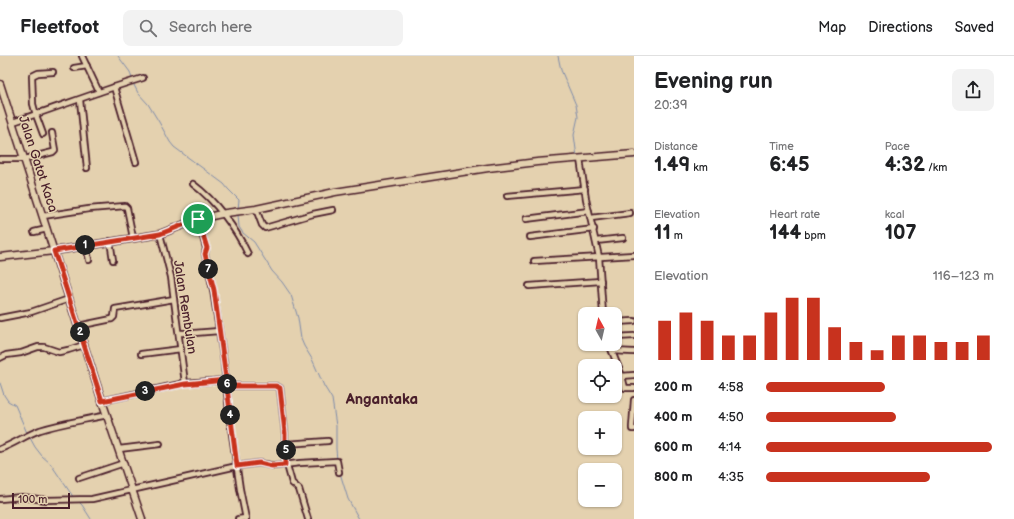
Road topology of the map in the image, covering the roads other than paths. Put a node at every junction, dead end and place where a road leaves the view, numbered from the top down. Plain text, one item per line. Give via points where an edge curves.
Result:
1 (82, 56) edge
2 (87, 66) junction
3 (74, 68) dead end
4 (53, 72) dead end
5 (143, 78) dead end
6 (0, 84) edge
7 (114, 87) junction
8 (99, 92) junction
9 (80, 100) junction
10 (36, 115) junction
11 (13, 122) junction
12 (52, 133) dead end
13 (43, 134) dead end
14 (634, 154) edge
15 (0, 159) edge
16 (25, 159) junction
17 (580, 159) junction
18 (136, 162) dead end
19 (87, 168) dead end
20 (194, 184) dead end
21 (585, 188) junction
22 (507, 196) dead end
23 (256, 209) junction
24 (333, 210) dead end
25 (589, 211) junction
26 (630, 213) dead end
27 (222, 214) junction
28 (43, 216) junction
29 (591, 218) junction
30 (198, 219) junction
31 (526, 219) dead end
32 (47, 229) junction
33 (594, 230) junction
34 (34, 232) dead end
35 (160, 234) junction
36 (530, 237) dead end
37 (133, 238) junction
38 (623, 238) dead end
39 (110, 241) junction
40 (596, 241) junction
41 (86, 245) junction
42 (54, 251) junction
43 (248, 254) dead end
44 (634, 255) edge
45 (0, 257) edge
46 (599, 257) junction
47 (89, 260) dead end
48 (113, 260) dead end
49 (534, 261) dead end
50 (601, 281) junction
51 (529, 286) dead end
52 (174, 298) junction
53 (69, 299) junction
54 (603, 307) edge
55 (0, 318) edge
56 (634, 321) edge
57 (622, 322) edge
58 (78, 326) junction
59 (219, 331) junction
60 (179, 333) junction
61 (634, 336) edge
62 (622, 337) edge
63 (84, 345) junction
64 (181, 349) junction
65 (612, 351) joint
66 (634, 352) edge
67 (141, 354) dead end
68 (0, 358) edge
69 (615, 359) edge
70 (634, 375) edge
71 (622, 376) joint
72 (226, 380) junction
73 (185, 384) junction
74 (227, 386) junction
75 (634, 388) edge
76 (634, 400) edge
77 (102, 401) junction
78 (107, 415) junction
79 (634, 429) edge
80 (328, 441) dead end
81 (160, 444) dead end
82 (286, 444) junction
83 (0, 449) edge
84 (119, 449) junction
85 (124, 463) junction
86 (286, 465) junction
87 (237, 466) junction
88 (339, 472) dead end
89 (79, 478) dead end
90 (133, 490) junction
91 (0, 499) edge
92 (246, 518) edge
93 (142, 519) edge
94 (238, 519) edge
95 (308, 519) edge

1 - 2 street
2 - 3 street
2 - 8 street
4 - 10 street via 32,76 32,98
5 - 7 street
6 - 11 main road, Jalan Gatot Kaca
7 - 8 street
7 - 18 street
8 - 9 street
9 - 10 street
9 - 19 street
10 - 11 street
10 - 13 street
11 - 16 main road, Jalan Gatot Kaca
12 - 16 street via 54,152
14 - 17 main road
15 - 16 street
16 - 28 main road, Jalan Gatot Kaca
17 - 21 street
17 - 23 main road via 495,167 387,183
20 - 27 street
21 - 22 street
21 - 25 street
23 - 24 street via 265,228
23 - 27 main road
25 - 29 street
25 - 31 street
26 - 29 street
27 - 30 main road
27 - 43 street via 240,237
28 - 32 main road, Jalan Gatot Kaca
28 - 37 street via 125,206
29 - 33 street
30 - 35 main road
30 - 59 street via 207,248 205,254 214,290
32 - 34 street
32 - 42 main road, Jalan Gatot Kaca
33 - 36 street
33 - 40 street
35 - 37 main road
35 - 52 street, Jalan Rembulan
37 - 39 main road
38 - 40 street
39 - 41 main road
39 - 48 street
40 - 46 street
41 - 42 main road
41 - 47 street
42 - 45 main road
42 - 53 main road, Jalan Gatot Kaca
44 - 46 street
46 - 49 street
46 - 50 street
50 - 51 street
50 - 54 street
52 - 58 street via 115,308 112,318
52 - 60 street, Jalan Rembulan
53 - 55 street via 31,312
53 - 58 main road, Jalan Gatot Kaca
56 - 57 street
58 - 63 main road, Jalan Gatot Kaca
59 - 60 street
59 - 72 street
60 - 64 street, Jalan Rembulan
61 - 62 street
63 - 68 street via 59,352 38,347
63 - 77 main road, Jalan Gatot Kaca
64 - 67 street
64 - 73 street, Jalan Rembulan
65 - 66 street
65 - 69 street
70 - 71 street
71 - 75 street via 625,388
72 - 73 street
72 - 74 street
73 - 77 street
74 - 82 street via 279,388
74 - 87 street
76 - 79 street
77 - 78 main road, Jalan Gatot Kaca
78 - 83 street via 71,421 38,431
78 - 84 main road, Jalan Gatot Kaca
80 - 82 street
81 - 84 street
82 - 86 street
84 - 85 main road, Jalan Gatot Kaca
85 - 89 street
85 - 90 main road, Jalan Gatot Kaca
86 - 87 street via 272,466 259,463
86 - 88 street via 338,462
86 - 95 street via 292,483 298,487 301,494
87 - 90 street
87 - 92 street
90 - 91 street via 82,500 22,497
90 - 93 main road, Jalan Gatot Kaca
92 - 94 street

